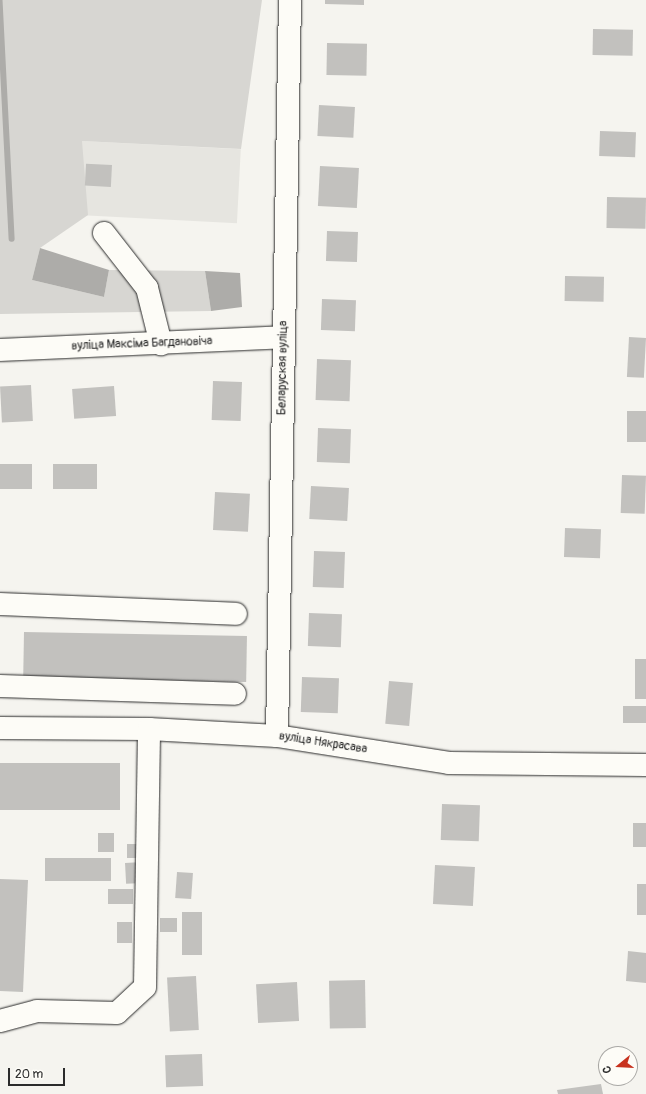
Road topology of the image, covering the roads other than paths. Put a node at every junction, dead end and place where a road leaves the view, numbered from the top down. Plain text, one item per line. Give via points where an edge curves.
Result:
1 (290, 0) edge
2 (104, 233) dead end
3 (283, 337) junction
4 (161, 344) junction
5 (0, 350) edge
6 (0, 604) edge
7 (236, 614) dead end
8 (0, 686) edge
9 (235, 694) dead end
10 (0, 728) edge
11 (149, 729) junction
12 (277, 736) junction
13 (646, 765) edge
14 (0, 1021) edge

1 - 3 street, Беларуская вуліца
2 - 4 street via 147,288
3 - 4 street, вуліца Максіма Багдановіча
3 - 12 street, Беларуская вуліца
4 - 5 street, вуліца Максіма Багдановіча
6 - 7 street
8 - 9 street
10 - 11 street, вуліца Някрасава
11 - 12 street, вуліца Някрасава
11 - 14 street via 145,987 117,1013 37,1011
12 - 13 street, вуліца Някрасава via 449,764

